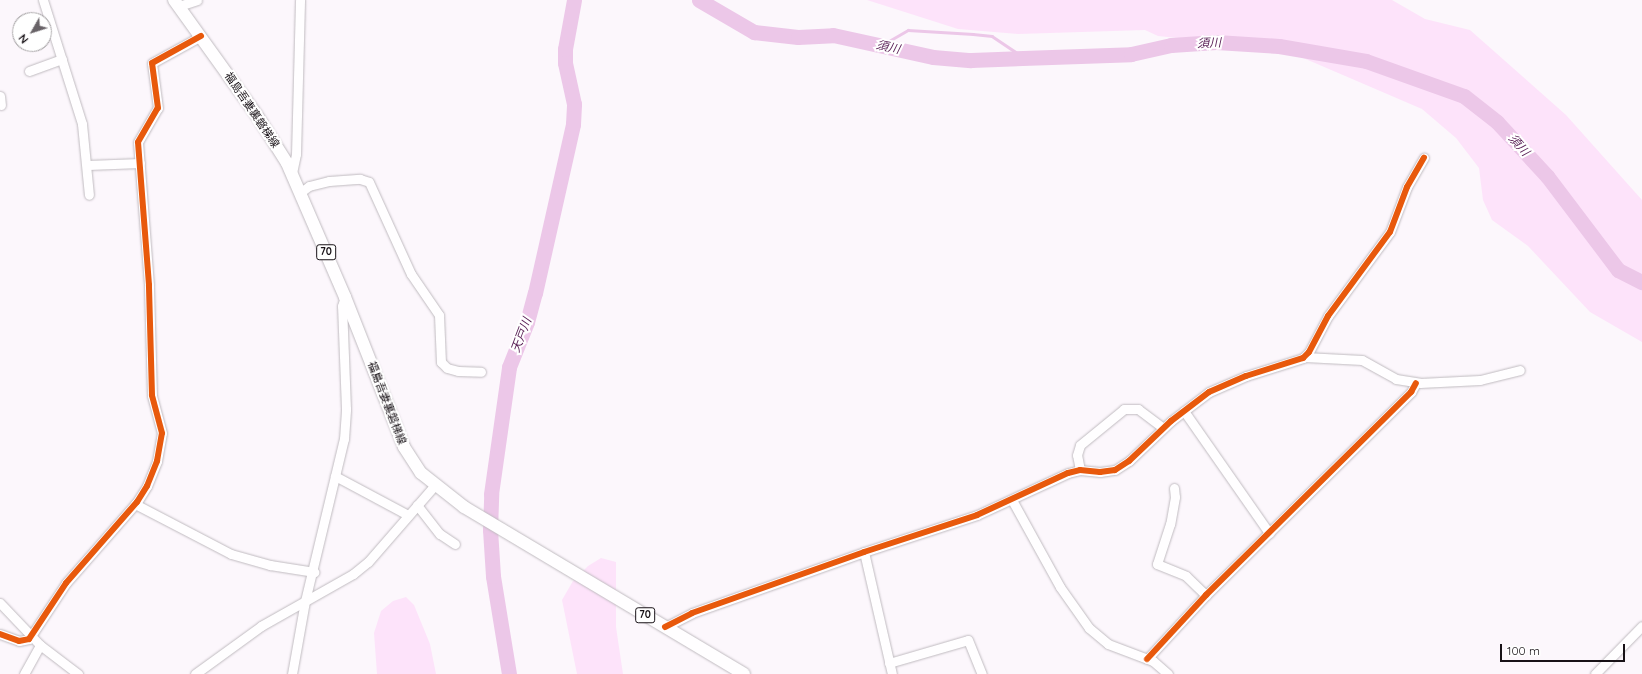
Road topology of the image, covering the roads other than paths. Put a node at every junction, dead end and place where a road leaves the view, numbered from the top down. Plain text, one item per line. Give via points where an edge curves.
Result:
1 (43, 0) edge
2 (197, 0) edge
3 (300, 0) edge
4 (176, 3) edge
5 (201, 36) junction
6 (62, 59) junction
7 (29, 71) dead end
8 (1424, 157) dead end
9 (140, 163) junction
10 (88, 165) junction
11 (292, 172) junction
12 (301, 192) junction
13 (89, 195) dead end
14 (345, 297) junction
15 (1305, 357) junction
16 (1520, 370) dead end
17 (481, 372) dead end
18 (1416, 383) junction
19 (1184, 410) junction
20 (1163, 428) junction
21 (1080, 470) junction
22 (335, 476) junction
23 (434, 486) junction
24 (1174, 488) dead end
25 (1012, 500) junction
26 (135, 504) junction
27 (417, 505) junction
28 (408, 515) junction
29 (1269, 533) junction
30 (455, 544) dead end
31 (864, 552) junction
32 (314, 572) junction
33 (1206, 595) junction
34 (305, 601) junction
35 (0, 603) edge
36 (1642, 626) edge
37 (665, 627) junction
38 (0, 634) edge
39 (30, 636) junction
40 (40, 645) junction
41 (1147, 659) junction
42 (889, 663) junction
43 (24, 674) edge
44 (78, 674) edge
45 (195, 674) edge
46 (292, 674) edge
47 (744, 674) edge
48 (892, 674) edge
49 (982, 674) edge
50 (1168, 674) edge
51 (1595, 674) edge

1 - 6 street
2 - 4 street
3 - 11 street via 296,154
4 - 5 main road, 福島吾妻裏磐梯線 / 70
5 - 9 street via 152,63 158,108 138,142
5 - 11 main road, 福島吾妻裏磐梯線 / 70 via 256,114
6 - 7 street
6 - 10 street via 82,124
8 - 15 street via 1409,182 1390,232 1328,316
9 - 10 street
9 - 26 street via 149,285 152,395 163,437 149,481
10 - 13 street
11 - 12 main road, 福島吾妻裏磐梯線 / 70
12 - 14 main road, 福島吾妻裏磐梯線 / 70
12 - 17 street via 329,181 360,179 369,182 411,274 441,320 441,362 447,368 458,371
14 - 22 street via 342,306 346,422
14 - 23 main road, 福島吾妻裏磐梯線 / 70 via 404,447 416,468
15 - 18 street via 1362,360 1396,379
15 - 19 street via 1218,387
16 - 18 street via 1480,380
18 - 29 street via 1411,392
19 - 20 street
19 - 29 street
20 - 21 street via 1129,461 1115,470
20 - 21 street via 1138,409 1124,409 1080,445 1077,455
21 - 25 street via 1068,473
22 - 28 street
22 - 32 street
23 - 27 street
23 - 37 main road, 福島吾妻裏磐梯線 / 70 via 464,507
24 - 33 street via 1170,524 1157,564 1186,576
25 - 31 street via 970,518
25 - 41 street via 1060,587 1089,628 1108,644
26 - 32 street via 231,554 270,565
26 - 39 street via 66,582
27 - 28 street
27 - 30 street via 440,534
28 - 34 street via 368,562 331,589
29 - 33 street
31 - 37 street via 692,613
31 - 42 street
32 - 34 street
33 - 41 street
34 - 45 street via 261,626
34 - 46 street
35 - 39 street
36 - 51 street
37 - 47 main road, 福島吾妻裏磐梯線 / 70
38 - 39 street via 21,642
39 - 40 street
40 - 43 street
40 - 44 street
41 - 50 street
42 - 48 street
42 - 49 street via 968,640

